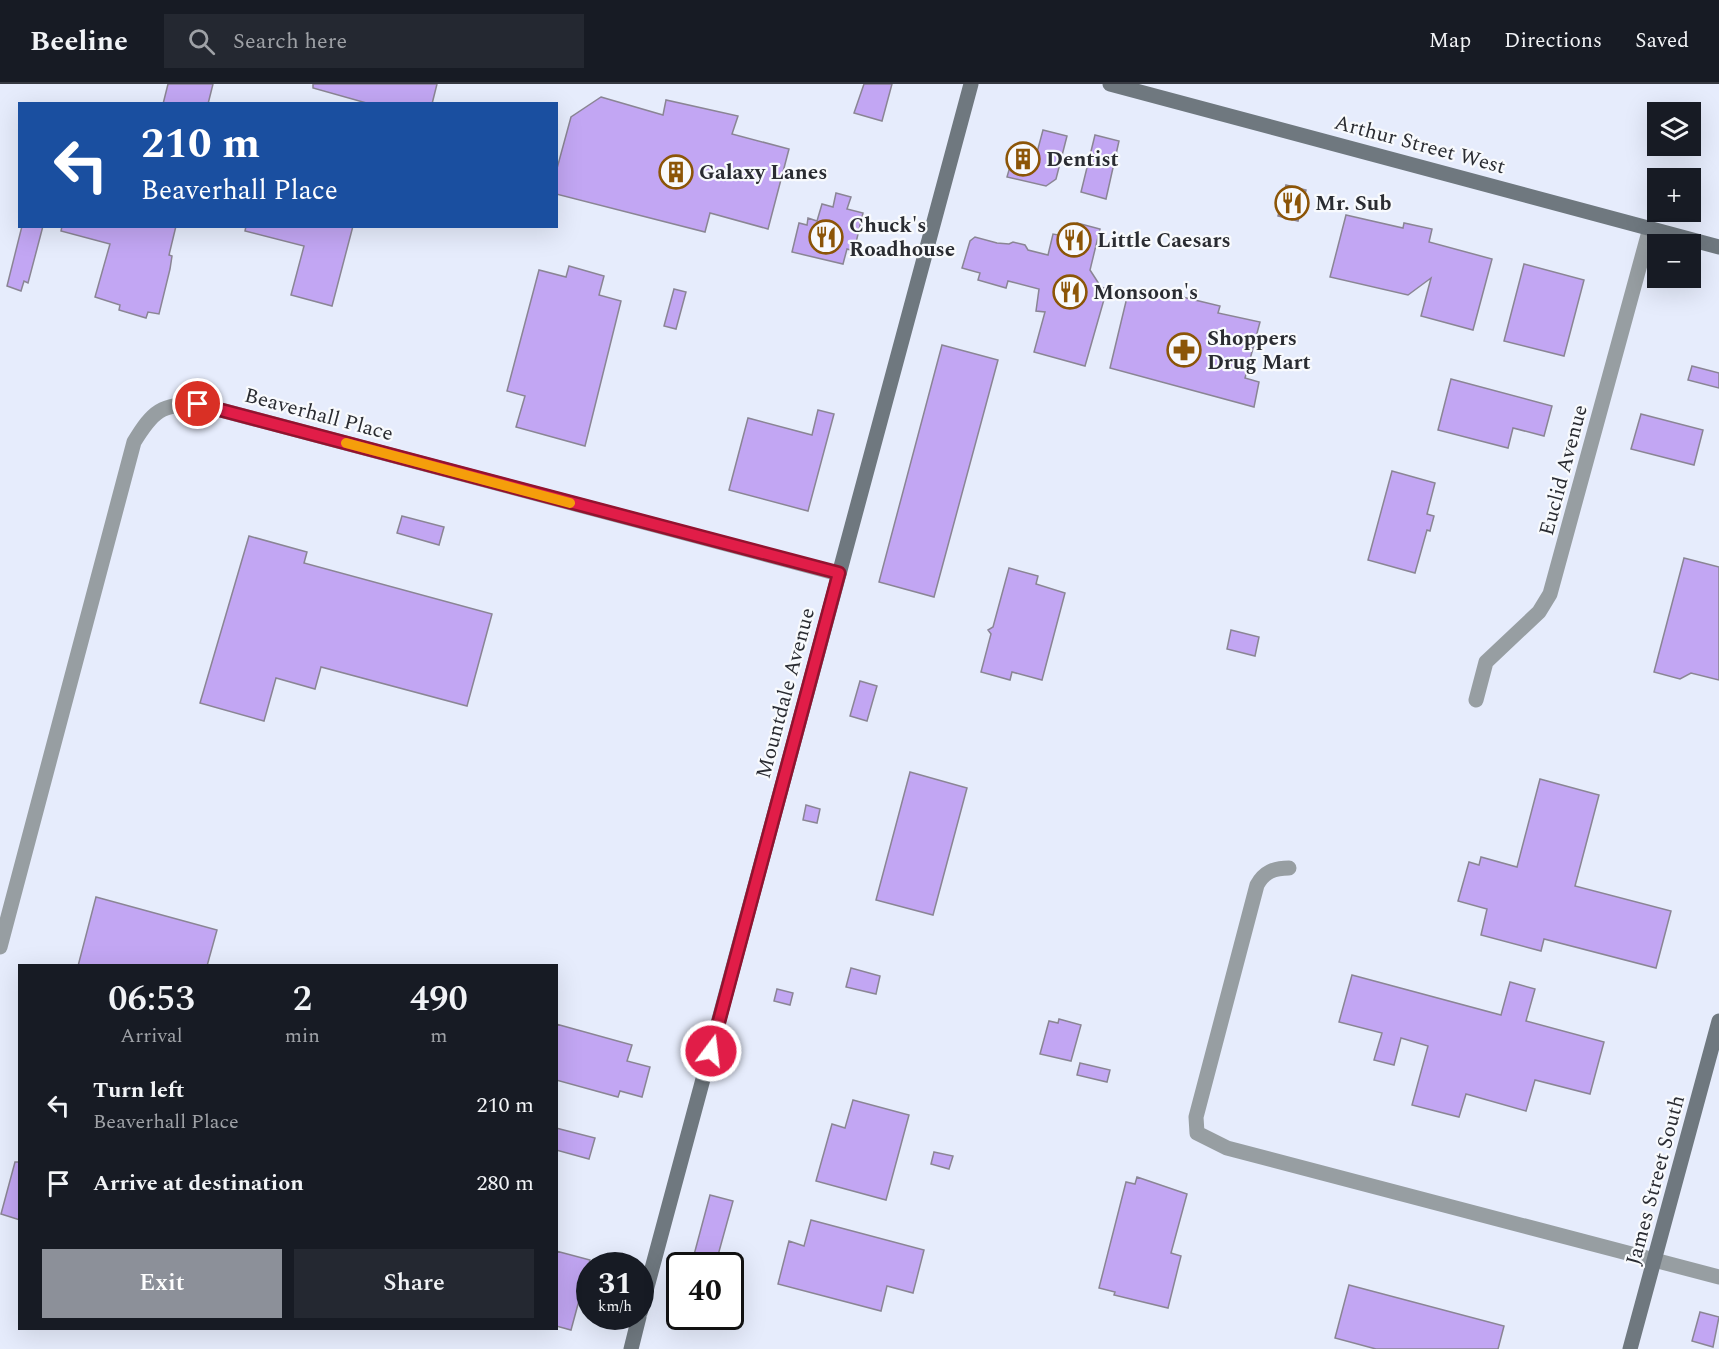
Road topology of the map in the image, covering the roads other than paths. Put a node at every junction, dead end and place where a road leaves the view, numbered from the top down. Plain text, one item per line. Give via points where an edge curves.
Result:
1 (971, 84) edge
2 (1110, 84) edge
3 (1650, 228) junction
4 (1719, 248) edge
5 (839, 573) junction
6 (1476, 699) dead end
7 (1288, 868) dead end
8 (0, 947) edge
9 (1719, 1021) edge
10 (1655, 1260) junction
11 (654, 1263) edge
12 (1719, 1277) edge
13 (636, 1330) edge
14 (631, 1349) edge
15 (1630, 1349) edge

1 - 5 street, Mountdale Avenue
2 - 3 street, Arthur Street West
3 - 4 street, Arthur Street West
3 - 6 street, Euclid Avenue via 1550,594 1539,612 1486,662
5 - 8 street, Beaverhall Place via 198,404 168,406 156,412 134,442
5 - 11 street, Mountdale Avenue
7 - 10 street via 1270,871 1257,885 1196,1117 1197,1133 1227,1148
9 - 10 street, James Street South
10 - 12 street
10 - 15 street, James Street South
13 - 14 street, Mountdale Avenue

